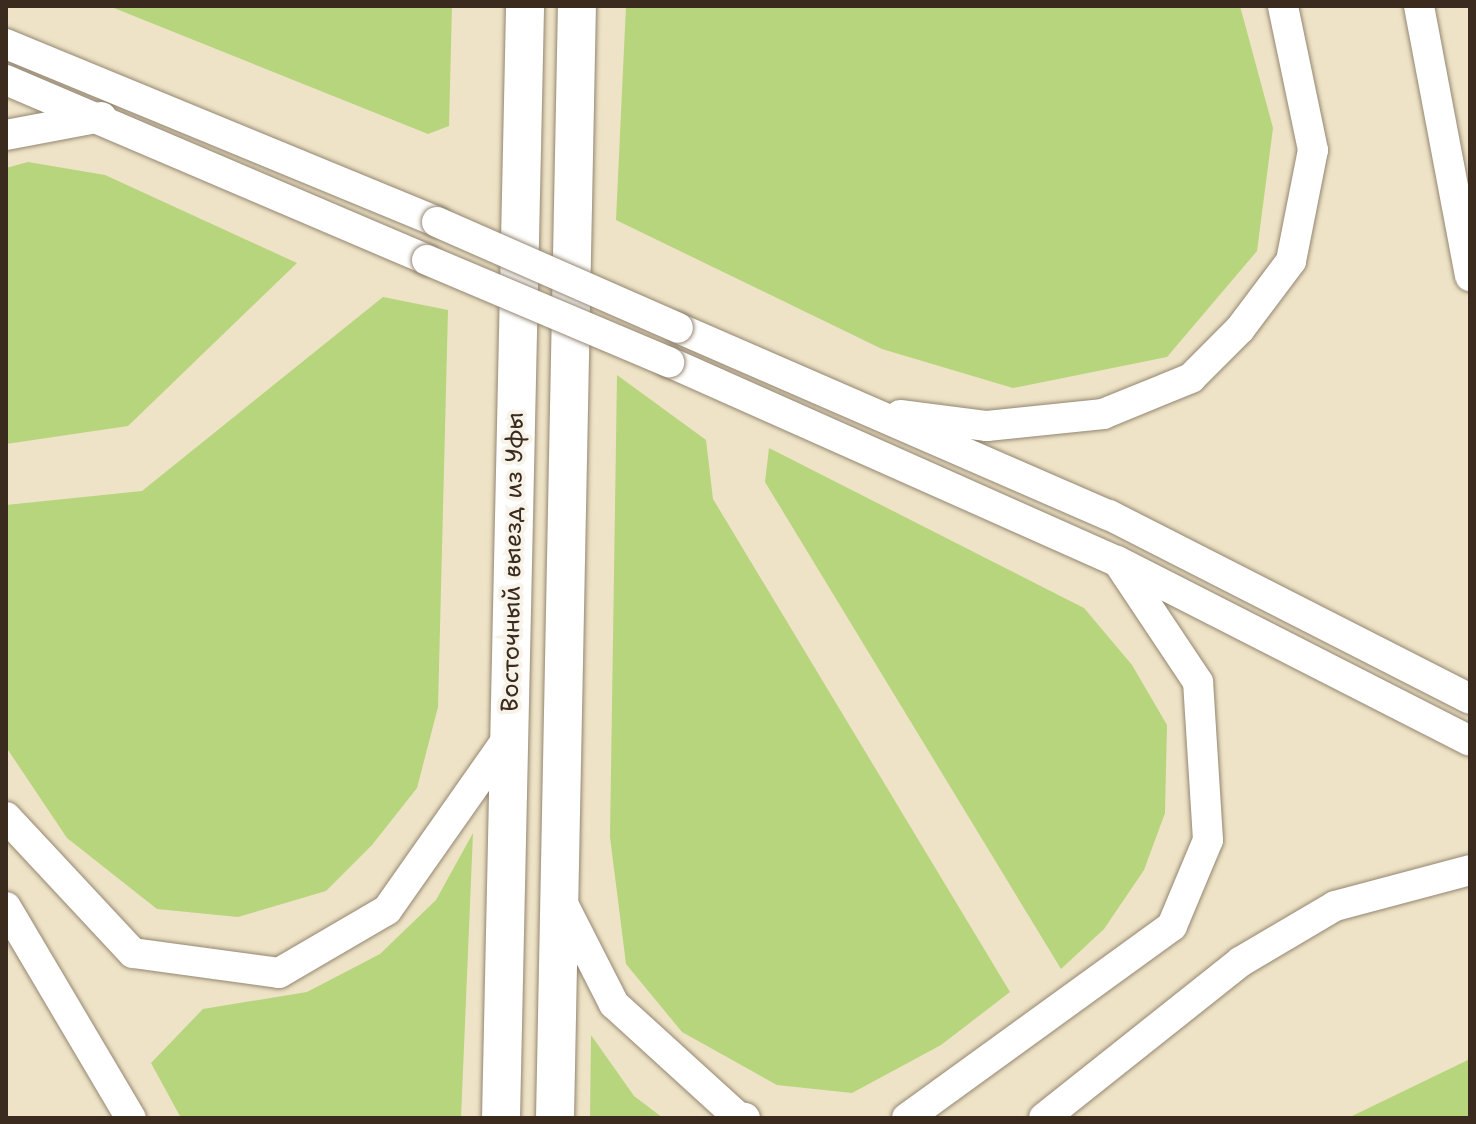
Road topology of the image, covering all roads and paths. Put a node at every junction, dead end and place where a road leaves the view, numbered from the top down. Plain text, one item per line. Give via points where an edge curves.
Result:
1 (525, 6) edge
2 (577, 6) edge
3 (1283, 6) edge
4 (1419, 6) edge
5 (6, 44) edge
6 (6, 80) edge
7 (101, 117) junction
8 (6, 135) edge
9 (1470, 276) edge
10 (867, 411) junction
11 (1117, 561) junction
12 (1470, 699) edge
13 (510, 735) junction
14 (1470, 741) edge
15 (6, 817) edge
16 (1470, 870) edge
17 (559, 898) junction
18 (6, 907) edge
19 (131, 1118) edge
20 (501, 1118) edge
21 (555, 1118) edge
22 (745, 1118) edge
23 (907, 1118) edge
24 (1044, 1118) edge

1 - 13 main road, Восточный выезд из Уфы
2 - 17 main road
3 - 10 street via 1313,150 1291,261 1240,329 1191,378 1103,414 987,426
4 - 9 street
5 - 10 street, bridge via 437,222
6 - 7 street
7 - 8 street
7 - 11 street, bridge
10 - 12 street via 1109,515
11 - 14 street
11 - 23 street via 1198,682 1208,840 1172,926
13 - 15 street via 387,910 279,973 133,953
13 - 20 main road, Восточный выезд из Уфы
16 - 24 street via 1335,906 1240,962
17 - 21 main road
17 - 22 street via 614,1004
18 - 19 street

